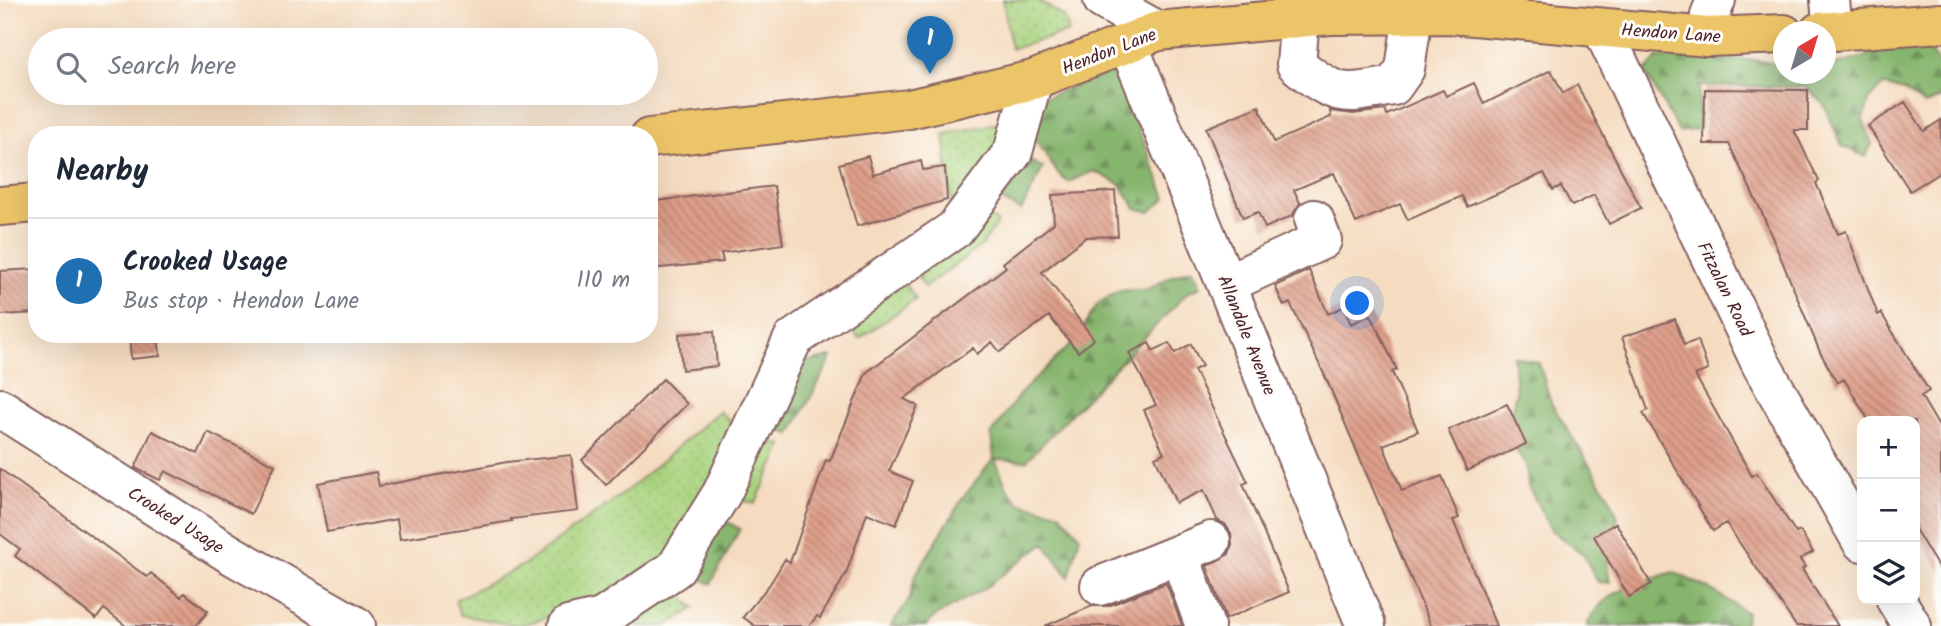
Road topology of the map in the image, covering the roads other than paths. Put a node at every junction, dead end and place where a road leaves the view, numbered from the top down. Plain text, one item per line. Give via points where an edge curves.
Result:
1 (1102, 0) edge
2 (1716, 0) edge
3 (1430, 10) edge
4 (1320, 11) edge
5 (1578, 18) edge
6 (1836, 21) edge
7 (1941, 23) edge
8 (1773, 34) edge
9 (1143, 37) junction
10 (1708, 37) junction
11 (1033, 80) junction
12 (658, 137) edge
13 (28, 204) edge
14 (0, 206) edge
15 (1314, 219) dead end
16 (1226, 284) junction
17 (4, 419) edge
18 (1857, 533) edge
19 (1100, 586) dead end
20 (1899, 605) edge
21 (1354, 622) edge
22 (356, 626) edge
23 (568, 626) edge
24 (1205, 626) edge
25 (1912, 626) edge

1 - 9 street
2 - 10 street
3 - 4 main road, Hendon Lane
3 - 4 street via 1405,69 1392,86 1346,95 1296,64
3 - 5 main road, Hendon Lane
4 - 9 main road, Hendon Lane
5 - 10 main road, Hendon Lane
5 - 18 street, Fitzalan Road via 1761,364
6 - 7 main road
8 - 10 main road, Hendon Lane
9 - 11 main road, Hendon Lane
9 - 16 street, Allandale Avenue
11 - 12 main road, Hendon Lane via 909,109
11 - 23 street via 1013,152 955,229 793,339 723,493 674,569 602,618
13 - 14 main road
15 - 16 street via 1322,240
16 - 21 street, Allandale Avenue
17 - 22 street, Crooked Usage
19 - 24 street via 1195,547
20 - 25 street

